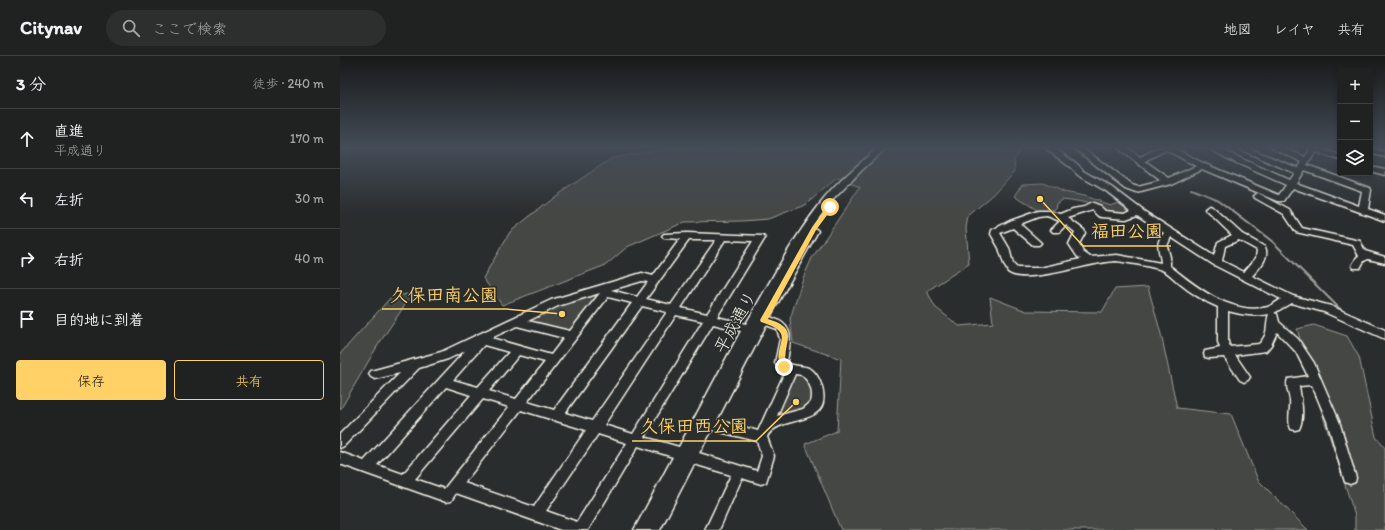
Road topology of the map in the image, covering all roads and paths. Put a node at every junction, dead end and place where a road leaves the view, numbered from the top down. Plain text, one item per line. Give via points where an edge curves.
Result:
1 (857, 170) edge
2 (865, 170) edge
3 (1078, 170) edge
4 (1108, 170) edge
5 (1153, 170) edge
6 (1193, 170) edge
7 (1212, 170) edge
8 (1261, 170) edge
9 (1300, 170) edge
10 (1314, 170) edge
11 (1168, 182) junction
12 (1292, 184) junction
13 (1248, 185) junction
14 (1209, 209) dead end
15 (1363, 210) junction
16 (1138, 211) junction
17 (1064, 218) junction
18 (1385, 218) edge
19 (1013, 223) junction
20 (1056, 230) dead end
21 (1170, 232) junction
22 (667, 236) dead end
23 (687, 236) junction
24 (1239, 236) junction
25 (722, 238) junction
26 (1036, 243) dead end
27 (1364, 254) junction
28 (1385, 260) edge
29 (1089, 261) junction
30 (1217, 264) junction
31 (1357, 266) dead end
32 (1165, 267) junction
33 (1246, 277) junction
34 (654, 280) junction
35 (605, 290) junction
36 (1290, 299) junction
37 (640, 301) junction
38 (1223, 305) junction
39 (674, 309) junction
40 (1272, 309) junction
41 (709, 319) junction
42 (763, 320) junction
43 (517, 322) junction
44 (1274, 324) junction
45 (753, 330) junction
46 (1385, 335) edge
47 (571, 336) junction
48 (482, 339) junction
49 (517, 350) junction
50 (1227, 352) junction
51 (1209, 354) dead end
52 (552, 360) junction
53 (415, 365) junction
54 (791, 371) junction
55 (375, 374) dead end
56 (1244, 377) dead end
57 (1315, 380) junction
58 (444, 382) junction
59 (480, 393) junction
60 (518, 404) junction
61 (556, 416) junction
62 (710, 424) junction
63 (1295, 426) dead end
64 (595, 428) junction
65 (763, 432) junction
66 (636, 440) junction
67 (340, 442) edge
68 (686, 455) junction
69 (340, 458) edge
70 (366, 467) junction
71 (739, 471) junction
72 (1350, 478) dead end
73 (405, 481) junction
74 (453, 486) junction
75 (537, 514) junction
76 (581, 530) edge
77 (641, 530) edge
78 (653, 530) edge
79 (712, 530) edge

1 - 45 street, 平成通り via 824,204 807,228
2 - 42 street, 平成通り via 830,207 814,229
3 - 16 street
4 - 11 street via 1129,187 1137,190
5 - 11 street
6 - 11 street
7 - 13 street
8 - 12 street
9 - 12 street
10 - 15 street via 1367,190
12 - 13 street via 1280,199
12 - 15 street
13 - 27 street via 1244,190 1287,212 1299,230 1357,244
14 - 24 street
15 - 18 street
16 - 17 street via 1126,216 1102,214 1092,206
16 - 21 street
17 - 19 street via 1040,213
17 - 20 street
17 - 29 street via 1080,230 1074,244 1080,254
19 - 26 street
19 - 29 street via 995,232 1014,271 1070,267
21 - 30 street
21 - 32 street via 1161,244
22 - 23 street
23 - 25 street
23 - 34 street
24 - 30 street via 1221,244
24 - 33 street via 1262,249 1261,259
25 - 39 street
25 - 41 street via 760,238
27 - 28 street
27 - 31 street via 1364,258 1360,259
29 - 32 street via 1116,258
30 - 33 street
32 - 38 street via 1188,287
33 - 36 street
34 - 35 street via 642,277
34 - 37 street
35 - 37 street
35 - 43 street via 555,303
35 - 47 street
36 - 40 street
36 - 46 street via 1327,309
37 - 39 street
37 - 61 street
38 - 40 street via 1246,312
38 - 50 street via 1223,342
39 - 41 street
39 - 64 street
40 - 44 street
41 - 45 street
41 - 66 street
42 - 45 street, 平成通り
42 - 54 street via 778,324 784,331 781,363
43 - 47 street
43 - 48 street
44 - 50 street via 1267,344 1262,348
44 - 57 street via 1301,350
45 - 62 street, 平成通り
45 - 68 street, 平成通り
47 - 52 street
48 - 49 street
48 - 53 street via 444,356
48 - 58 street
49 - 52 street
49 - 59 street
50 - 51 street
50 - 56 street
52 - 60 street
53 - 55 street
53 - 67 street
54 - 65 street
54 - 65 street via 801,370 810,376 816,387 818,402 806,414 778,421
57 - 63 street via 1292,382 1296,401
57 - 72 street via 1333,421
58 - 59 street
58 - 70 street
59 - 60 street
59 - 73 street
60 - 61 street
60 - 74 street
61 - 64 street
62 - 65 street
62 - 68 street, 平成通り
64 - 66 street
64 - 75 street
65 - 71 street via 768,456 761,478
66 - 68 street
66 - 76 street
68 - 71 street
68 - 77 street, 平成通り
68 - 78 street, 平成通り
69 - 70 street
70 - 73 street
71 - 79 street
73 - 74 street via 446,496
74 - 75 street
75 - 76 street

